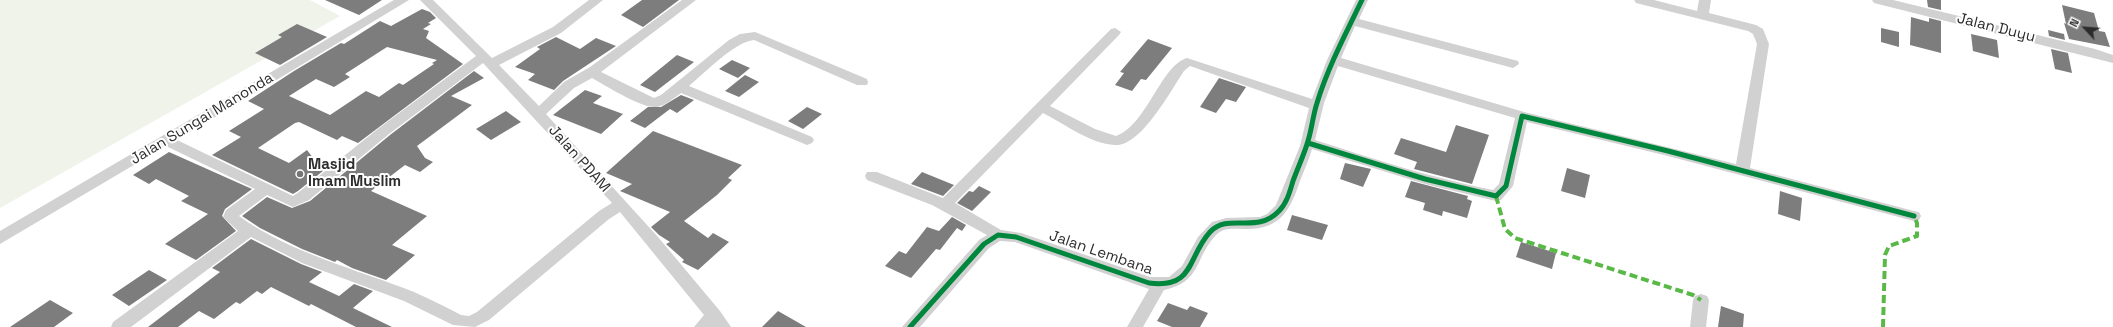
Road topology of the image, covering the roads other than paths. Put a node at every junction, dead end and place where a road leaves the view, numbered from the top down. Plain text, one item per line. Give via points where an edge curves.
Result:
1 (404, 0) edge
2 (426, 0) edge
3 (597, 0) edge
4 (690, 0) edge
5 (1362, 0) edge
6 (1640, 0) edge
7 (1705, 0) edge
8 (1878, 0) edge
9 (1702, 16) junction
10 (1351, 21) junction
11 (1115, 32) dead end
12 (2113, 59) edge
13 (487, 60) junction
14 (1333, 60) junction
15 (1513, 64) dead end
16 (591, 72) junction
17 (862, 82) dead end
18 (679, 87) junction
19 (1317, 106) junction
20 (1042, 107) junction
21 (538, 114) junction
22 (1522, 116) junction
23 (166, 140) junction
24 (807, 140) dead end
25 (1308, 143) junction
26 (1742, 171) junction
27 (872, 176) dead end
28 (265, 189) junction
29 (945, 204) junction
30 (621, 205) junction
31 (1914, 216) dead end
32 (250, 230) junction
33 (998, 236) junction
34 (0, 238) edge
35 (1159, 285) junction
36 (1701, 300) dead end
37 (719, 321) edge
38 (468, 325) edge
39 (119, 327) edge
40 (702, 327) edge
41 (910, 327) edge
42 (1135, 327) edge
43 (1698, 327) edge

1 - 23 street, Jalan Sungai Manonda
2 - 13 street, Jalan PDAM
3 - 13 street via 556,30
4 - 16 street
5 - 10 street, Jalan Lembana
6 - 9 street
7 - 9 street
8 - 12 street, Jalan Duyu
9 - 26 street via 1752,28 1759,32 1762,38
10 - 14 street, Jalan Lembana
10 - 15 street
11 - 20 street
13 - 21 street, Jalan PDAM
13 - 28 street via 384,131 301,198 293,202
14 - 19 street, Jalan Lembana
14 - 22 street
16 - 18 street via 655,103
16 - 21 street via 569,85
17 - 18 street via 755,36 733,42
18 - 24 street
19 - 20 street via 1187,62 1179,68 1137,128 1118,141 1103,137
19 - 25 street, Jalan Lembana
20 - 29 street
21 - 30 street, Jalan PDAM
22 - 25 street via 1506,186 1496,196 1416,176
22 - 26 street
23 - 28 street
23 - 34 street, Jalan Sungai Manonda
25 - 35 street, Jalan Lembana via 1287,198 1276,214 1258,224 1228,223 1214,228 1183,274 1173,284
26 - 31 street
27 - 29 street
28 - 32 street via 230,216
29 - 33 street via 975,219
30 - 37 street, Jalan PDAM
30 - 38 street via 604,215
32 - 38 street via 307,259 410,297
32 - 39 street
33 - 35 street, Jalan Lembana via 1016,236
33 - 41 street via 984,244
35 - 42 street
36 - 43 street
37 - 40 street

